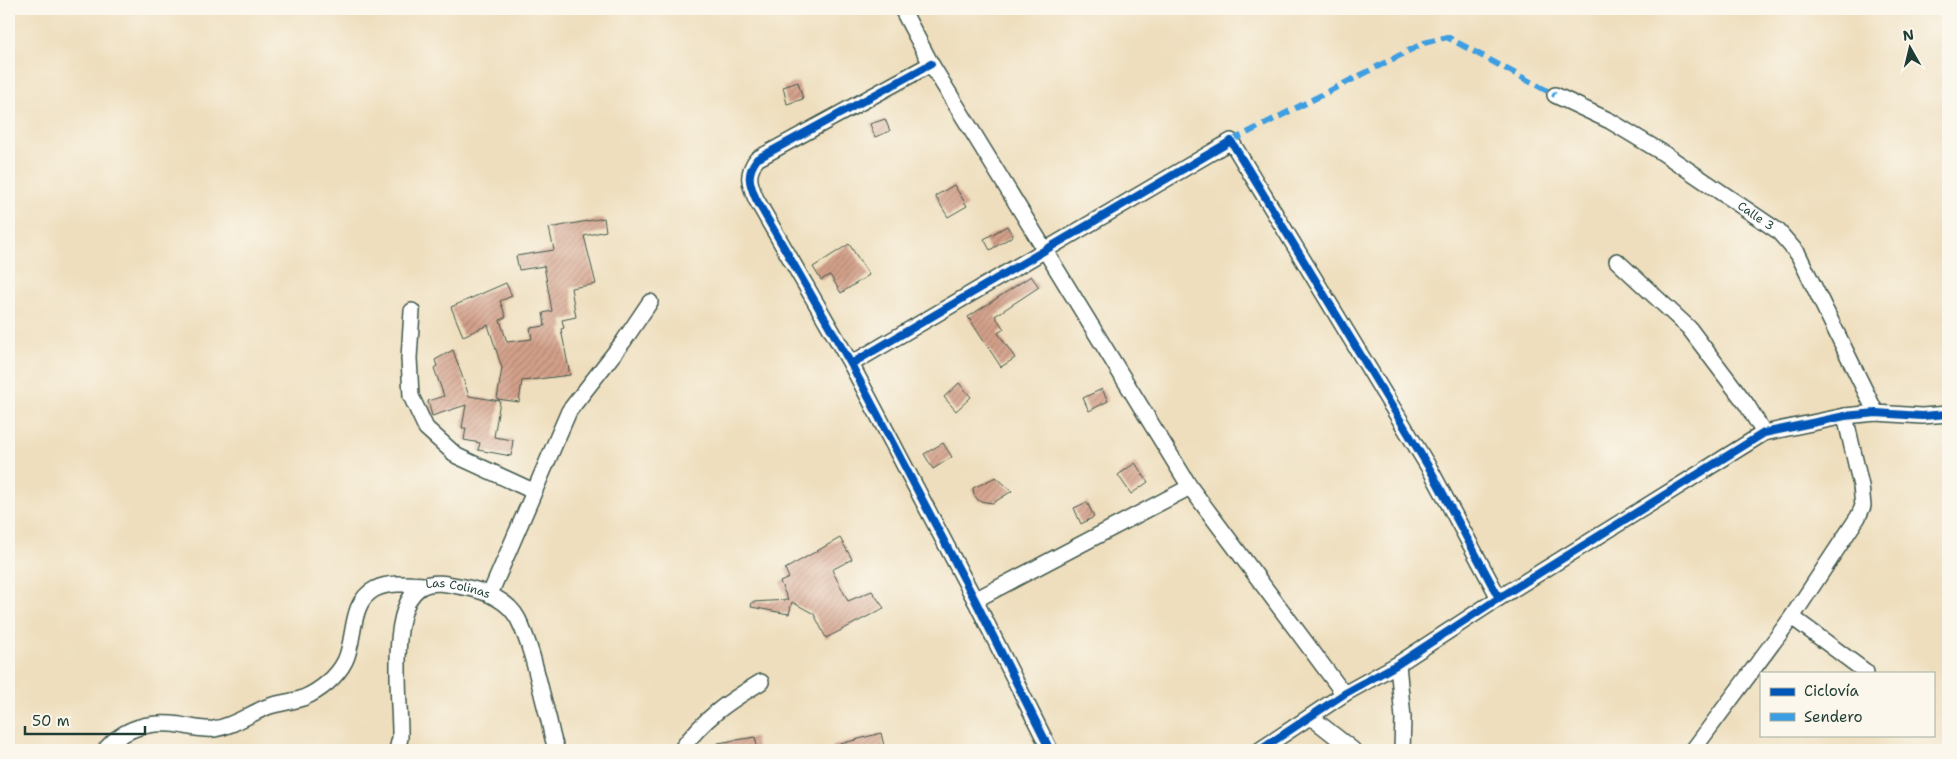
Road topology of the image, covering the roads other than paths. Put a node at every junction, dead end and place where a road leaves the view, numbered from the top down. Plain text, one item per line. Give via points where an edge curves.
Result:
1 (902, 9) edge
2 (932, 64) junction
3 (1555, 95) dead end
4 (1045, 250) junction
5 (1617, 261) dead end
6 (650, 302) dead end
7 (412, 310) dead end
8 (851, 364) junction
9 (1876, 413) junction
10 (1948, 414) edge
11 (1846, 416) junction
12 (1764, 433) junction
13 (1190, 487) junction
14 (533, 491) junction
15 (424, 586) junction
16 (490, 594) junction
17 (1499, 598) junction
18 (975, 600) junction
19 (1792, 617) junction
20 (1398, 664) junction
21 (1866, 672) edge
22 (761, 682) dead end
23 (1344, 694) junction
24 (1311, 717) junction
25 (105, 750) edge
26 (397, 750) edge
27 (557, 750) edge
28 (681, 750) edge
29 (1050, 750) edge
30 (1260, 750) edge
31 (1353, 750) edge
32 (1402, 750) edge
33 (1694, 750) edge

1 - 2 street
2 - 4 street
2 - 8 street via 757,160 750,168 748,176 756,199
3 - 9 street, Calle 3 via 1663,153 1778,231 1798,254
4 - 8 street
4 - 13 street
4 - 17 street via 1231,141 1431,471
5 - 12 street via 1689,328 1736,389
6 - 14 street via 569,411
7 - 14 street via 411,396 426,428 456,456
8 - 18 street
9 - 10 street
9 - 11 street
11 - 12 street
11 - 19 street via 1863,506
12 - 17 street
13 - 18 street
13 - 23 street
14 - 16 street
15 - 16 street, Las Colinas via 444,583
15 - 25 street via 399,584 375,589 364,599 355,617 345,661 326,684 304,697 213,729 148,724 116,738
15 - 26 street, Las Colinas via 414,592 400,621 400,738
16 - 27 street, Las Colinas via 509,606 518,618 530,647
17 - 20 street
18 - 29 street
19 - 21 street
19 - 33 street
20 - 23 street
20 - 32 street
22 - 28 street via 722,706
23 - 24 street
24 - 30 street
24 - 31 street

